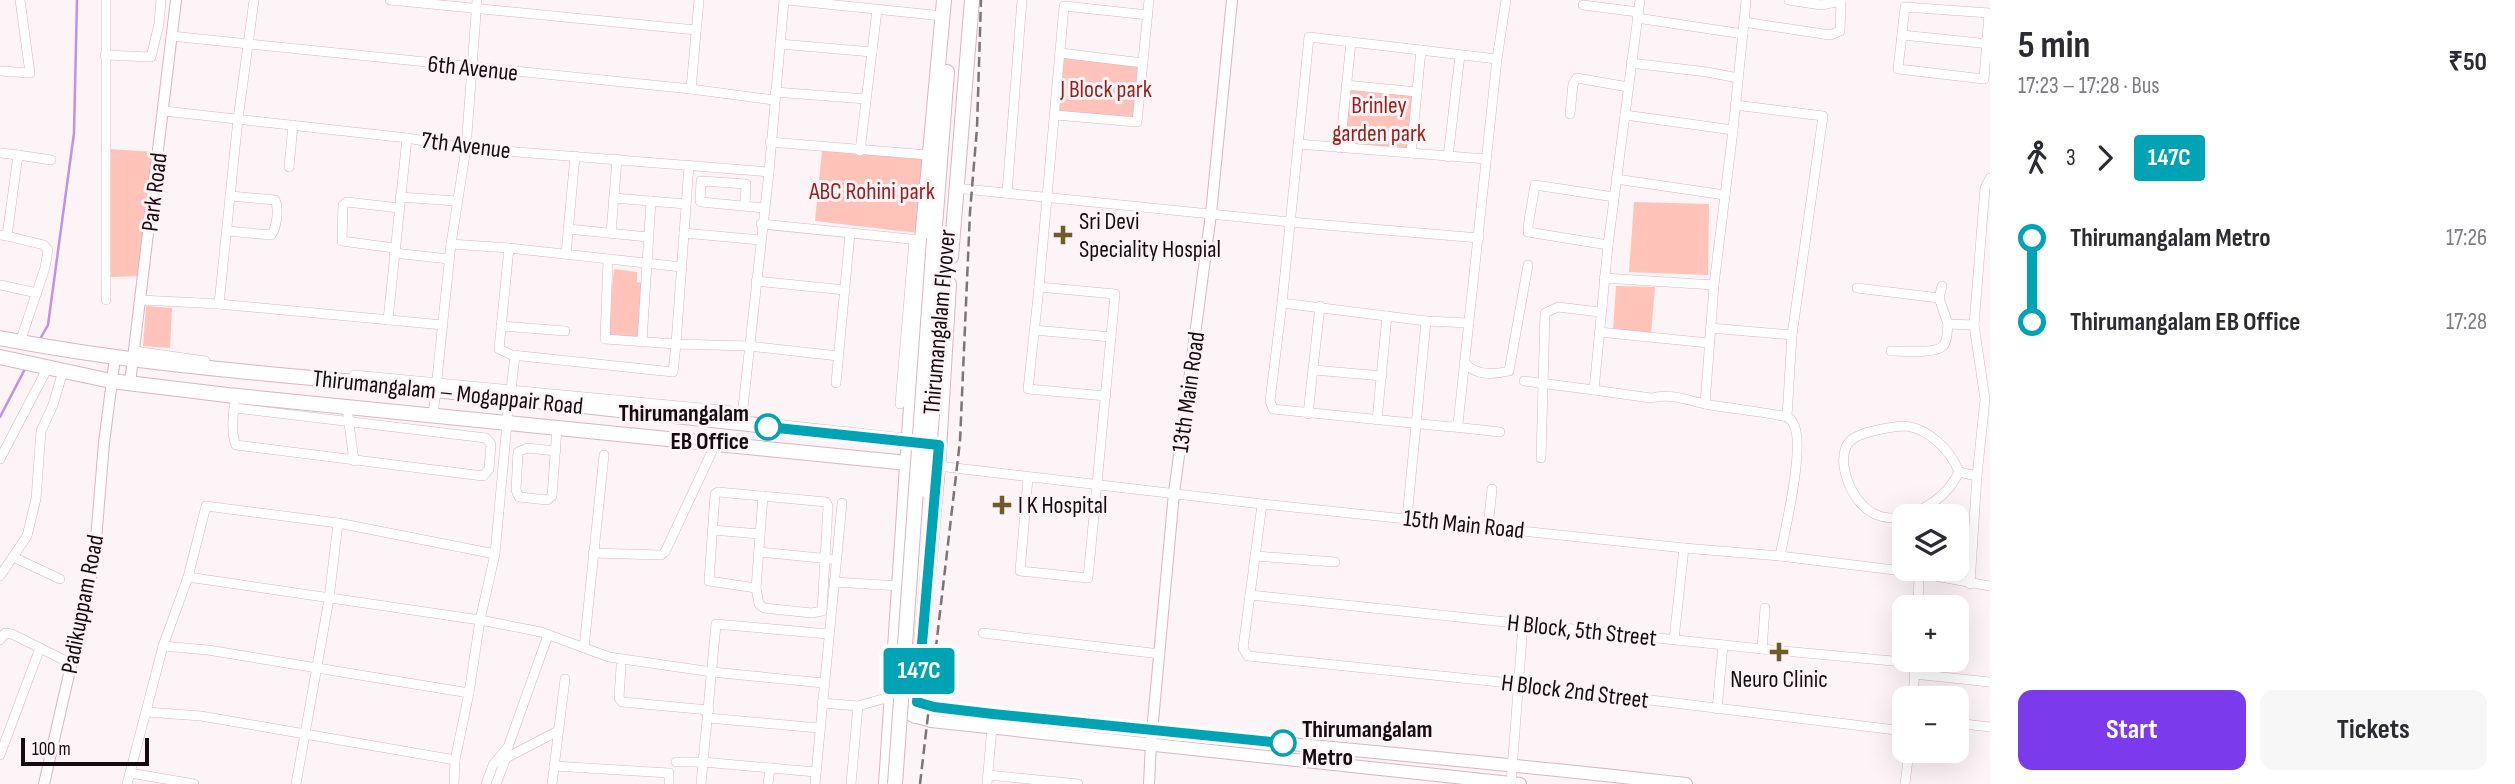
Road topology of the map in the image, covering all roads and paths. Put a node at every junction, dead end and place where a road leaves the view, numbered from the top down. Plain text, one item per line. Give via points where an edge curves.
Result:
1 (20, 0) edge
2 (106, 0) edge
3 (161, 0) edge
4 (176, 0) edge
5 (254, 0) edge
6 (390, 0) edge
7 (699, 0) edge
8 (786, 0) edge
9 (944, 0) edge
10 (972, 0) edge
11 (1022, 0) edge
12 (1149, 0) edge
13 (1232, 0) edge
14 (1506, 0) edge
15 (1640, 0) edge
16 (1746, 0) edge
17 (1789, 0) edge
18 (1841, 1) edge
19 (477, 4) edge
20 (1583, 5) dead end
21 (877, 10) junction
22 (1148, 15) junction
23 (1638, 15) junction
24 (1744, 22) junction
25 (943, 23) junction
26 (696, 30) junction
27 (970, 30) junction
28 (1743, 34) junction
29 (1902, 35) junction
30 (171, 36) junction
31 (1350, 42) junction
32 (249, 44) junction
33 (780, 44) junction
34 (1989, 44) edge
35 (1421, 50) junction
36 (872, 52) junction
37 (1059, 53) junction
38 (105, 55) junction
39 (1460, 55) junction
40 (1497, 59) junction
41 (1143, 63) junction
42 (1631, 66) junction
43 (471, 68) junction
44 (0, 71) edge
45 (1738, 78) junction
46 (1346, 85) junction
47 (1628, 87) junction
48 (691, 89) junction
49 (1417, 92) junction
50 (775, 96) junction
51 (866, 99) junction
52 (1735, 105) junction
53 (163, 111) junction
54 (1570, 114) dead end
55 (1055, 115) junction
56 (1625, 115) junction
57 (238, 119) junction
58 (293, 125) junction
59 (1733, 130) junction
60 (407, 138) junction
61 (770, 142) junction
62 (1298, 144) junction
63 (466, 148) junction
64 (1340, 148) junction
65 (860, 151) junction
66 (0, 153) edge
67 (1412, 153) junction
68 (18, 155) junction
69 (928, 155) junction
70 (575, 156) junction
71 (1448, 157) junction
72 (617, 159) junction
73 (1486, 159) junction
74 (51, 160) dead end
75 (689, 165) junction
76 (289, 167) dead end
77 (711, 167) junction
78 (769, 172) junction
79 (1990, 178) edge
80 (1616, 179) junction
81 (710, 180) junction
82 (955, 188) junction
83 (1007, 193) junction
84 (1725, 195) junction
85 (230, 196) junction
86 (1047, 197) junction
87 (1614, 197) junction
88 (614, 198) junction
89 (456, 201) junction
90 (651, 201) junction
91 (399, 202) junction
92 (686, 204) junction
93 (745, 206) junction
94 (764, 208) junction
95 (1211, 214) junction
96 (1290, 222) junction
97 (761, 224) junction
98 (568, 229) junction
99 (227, 232) junction
100 (611, 233) junction
101 (684, 233) junction
102 (850, 233) junction
103 (4, 235) edge
104 (648, 237) junction
105 (1479, 238) junction
106 (760, 240) junction
107 (929, 240) junction
108 (451, 244) junction
109 (1608, 245) junction
110 (509, 248) junction
111 (394, 251) junction
112 (566, 254) junction
113 (449, 259) junction
114 (608, 260) junction
115 (646, 264) junction
116 (1528, 265) dead end
117 (682, 267) junction
118 (1604, 278) junction
119 (756, 281) junction
120 (0, 285) edge
121 (1714, 285) junction
122 (1942, 286) dead end
123 (1039, 287) junction
124 (1857, 288) dead end
125 (845, 290) junction
126 (37, 293) junction
127 (1939, 298) junction
128 (106, 300) dead end
129 (141, 300) junction
130 (1282, 303) junction
131 (219, 304) junction
132 (1320, 306) junction
133 (1600, 312) junction
134 (1387, 316) junction
135 (388, 320) junction
136 (1426, 321) junction
137 (1469, 323) junction
138 (1948, 324) junction
139 (443, 325) junction
140 (502, 326) junction
141 (1974, 326) junction
142 (1710, 328) junction
143 (1034, 330) junction
144 (565, 331) dead end
145 (1599, 332) junction
146 (1792, 335) junction
147 (1111, 337) junction
148 (0, 338) edge
149 (642, 341) junction
150 (22, 342) junction
151 (1709, 342) junction
152 (676, 344) junction
153 (749, 346) junction
154 (1891, 351) dead end
155 (134, 355) junction
156 (515, 355) junction
157 (838, 356) junction
158 (0, 357) edge
159 (115, 357) junction
160 (1465, 363) junction
161 (42, 366) junction
162 (1314, 370) junction
163 (63, 371) junction
164 (913, 376) junction
165 (1382, 376) junction
166 (943, 379) junction
167 (111, 381) junction
168 (1524, 381) dead end
169 (1544, 382) junction
170 (130, 383) junction
171 (836, 383) dead end
172 (436, 386) junction
173 (1594, 390) junction
174 (509, 393) junction
175 (1105, 396) junction
176 (235, 402) junction
177 (900, 404) dead end
178 (1705, 404) junction
179 (1308, 414) junction
180 (348, 415) junction
181 (1787, 416) junction
182 (433, 417) junction
183 (742, 418) junction
184 (1377, 420) junction
185 (508, 423) junction
186 (1416, 424) junction
187 (557, 428) junction
188 (1454, 428) junction
189 (1500, 432) dead end
190 (907, 442) junction
191 (491, 444) junction
192 (715, 445) junction
193 (939, 445) junction
194 (505, 446) junction
195 (556, 451) junction
196 (604, 455) dead end
197 (1541, 458) dead end
198 (0, 459) edge
199 (354, 461) junction
200 (905, 464) junction
201 (938, 466) junction
202 (1959, 472) junction
203 (1977, 475) junction
204 (1028, 478) junction
205 (503, 480) junction
206 (516, 482) junction
207 (1097, 485) junction
208 (1492, 489) dead end
209 (1174, 493) junction
210 (763, 496) junction
211 (842, 503) dead end
212 (1262, 504) junction
213 (1930, 504) edge
214 (1407, 518) junction
215 (1892, 518) edge
216 (338, 523) junction
217 (1488, 527) junction
218 (712, 530) junction
219 (760, 534) junction
220 (1684, 548) junction
221 (759, 552) junction
222 (593, 553) junction
223 (495, 554) junction
224 (1255, 556) junction
225 (1780, 556) junction
226 (13, 557) junction
227 (824, 558) junction
228 (835, 560) junction
229 (1335, 562) dead end
230 (1892, 570) edge
231 (0, 576) edge
232 (188, 577) junction
233 (60, 579) dead end
234 (1956, 581) edge
235 (834, 582) junction
236 (1970, 584) junction
237 (900, 586) junction
238 (1990, 586) edge
239 (756, 588) junction
240 (1250, 595) junction
241 (329, 598) junction
242 (1765, 608) dead end
243 (480, 620) junction
244 (1523, 624) junction
245 (983, 633) dead end
246 (828, 634) junction
247 (548, 635) junction
248 (1674, 639) junction
249 (0, 640) edge
250 (1723, 645) junction
251 (163, 646) junction
252 (40, 648) junction
253 (584, 648) junction
254 (1762, 649) junction
255 (1160, 654) junction
256 (1892, 659) edge
257 (72, 664) junction
258 (621, 667) dead end
259 (316, 669) junction
260 (712, 671) junction
261 (1914, 674) joint
262 (565, 679) dead end
263 (1990, 682) edge
264 (824, 684) junction
265 (1519, 684) junction
266 (1914, 686) edge
267 (469, 693) junction
268 (893, 702) junction
269 (822, 703) junction
270 (858, 706) junction
271 (916, 709) junction
272 (1717, 709) junction
273 (147, 712) junction
274 (708, 714) junction
275 (1969, 725) edge
276 (992, 727) junction
277 (1990, 727) edge
278 (819, 728) junction
279 (1892, 730) edge
280 (558, 732) junction
281 (305, 733) junction
282 (1152, 737) junction
283 (0, 755) edge
284 (455, 760) junction
285 (676, 762) dead end
286 (703, 762) junction
287 (1908, 763) edge
288 (1514, 764) junction
289 (554, 766) junction
290 (770, 768) junction
291 (816, 772) junction
292 (130, 773) junction
293 (988, 779) edge
294 (44, 784) edge
295 (127, 784) edge
296 (194, 784) edge
297 (296, 784) edge
298 (454, 784) edge
299 (486, 784) edge
300 (496, 784) edge
301 (552, 784) edge
302 (669, 784) edge
303 (701, 784) edge
304 (768, 784) edge
305 (815, 784) edge
306 (851, 784) edge
307 (886, 784) edge
308 (895, 784) edge
309 (902, 784) edge
310 (1078, 784) edge
311 (1149, 784) edge
312 (1514, 784) edge
313 (1686, 784) edge
314 (1905, 784) edge

1 - 44 street via 30,73
2 - 38 street
3 - 38 street via 151,57
4 - 30 street, Park Road
5 - 32 street
6 - 19 street
7 - 26 street
8 - 21 street
8 - 33 street
9 - 25 main road
10 - 27 main road
11 - 83 street
12 - 22 street
13 - 95 street, 13th Main Road
14 - 40 street
15 - 23 street
16 - 24 street
17 - 18 street via 1821,5
18 - 24 street via 1840,31 1830,36
19 - 26 street
19 - 43 street
20 - 23 street
21 - 25 street
21 - 36 street
22 - 37 street via 1064,6
22 - 41 street
23 - 28 street
23 - 42 street
24 - 28 street
25 - 69 main road
25 - 107 main road, Thirumangalam Flyover via 949,44
26 - 48 street
27 - 82 main road
27 - 107 main road, Thirumangalam Flyover via 961,49
28 - 45 street
29 - 34 street
29 - 34 street via 1905,7 1989,13
29 - 34 street via 1898,69 1984,79
30 - 32 street, 6th Avenue
30 - 53 street, Park Road
31 - 35 street
31 - 46 street
31 - 62 street via 1309,37
32 - 43 street, 6th Avenue
32 - 57 street
33 - 36 street
33 - 50 street
35 - 39 street
35 - 49 street
36 - 51 street
37 - 41 street
37 - 55 street
38 - 128 street
39 - 40 street
39 - 71 street
40 - 73 street
41 - 55 street via 1137,122
42 - 45 street
42 - 47 street
43 - 48 street, 6th Avenue
43 - 63 street
45 - 52 street
46 - 49 street
46 - 64 street
47 - 54 street via 1577,78
47 - 56 street
48 - 50 street, 6th Avenue
49 - 67 street
50 - 51 street, 6th Avenue
50 - 61 street
51 - 65 street
52 - 59 street
52 - 146 street via 1824,116
53 - 57 street, 7th Avenue
53 - 129 street, Park Road
55 - 86 street
56 - 59 street
56 - 80 street
57 - 58 street, 7th Avenue
57 - 85 street
58 - 60 street, 7th Avenue
58 - 76 street
59 - 84 street
60 - 63 street, 7th Avenue
60 - 91 street
61 - 65 street
61 - 78 street
62 - 64 street
62 - 96 street
63 - 70 street, 7th Avenue
63 - 89 street
64 - 67 street
65 - 69 street
66 - 68 street
67 - 71 street
68 - 74 street
68 - 103 street
69 - 107 main road
70 - 72 street, 7th Avenue
70 - 98 street
71 - 73 street
72 - 75 street, 7th Avenue
72 - 88 street
73 - 105 street
75 - 77 street, 7th Avenue
75 - 92 street
77 - 78 street, 7th Avenue
77 - 81 street
78 - 94 street
79 - 141 street via 1985,188
80 - 84 street
80 - 87 street
81 - 93 street via 746,184
81 - 93 street via 701,181 699,201
82 - 83 street
82 - 166 main road
83 - 86 street
84 - 121 street
85 - 99 street
85 - 99 street via 275,200 275,232
86 - 95 street
86 - 123 street
87 - 109 street
87 - 109 street via 1535,185 1528,226 1528,232
88 - 90 street
88 - 100 street
89 - 91 street
89 - 108 street
90 - 92 street
90 - 104 street
91 - 111 street
91 - 111 street via 343,205 342,241
92 - 101 street
93 - 94 street
94 - 97 street
95 - 96 street
95 - 209 street, 13th Main Road
96 - 105 street
96 - 130 street
97 - 102 street
97 - 106 street
98 - 100 street
98 - 112 street
99 - 131 street
100 - 104 street
101 - 106 street
101 - 117 street
102 - 107 street
102 - 125 street
103 - 126 street via 48,250
104 - 115 street
105 - 137 street
106 - 119 street
107 - 164 main road
107 - 177 street
107 - 308 main road, Thirumangalam Flyover, bridge
107 - 309 main road, Thirumangalam Flyover, bridge
108 - 110 street
108 - 113 street
109 - 118 street
110 - 112 street
110 - 140 street
111 - 113 street
111 - 135 street
112 - 114 street
113 - 139 street
114 - 115 street
114 - 149 street via 606,339
115 - 117 street
115 - 149 street
116 - 160 street via 1508,371 1493,375 1471,370
117 - 152 street
118 - 121 street
118 - 133 street
119 - 125 street
119 - 153 street
120 - 126 street
121 - 142 street
122 - 127 street
123 - 143 street
123 - 147 street via 1115,294
124 - 127 street
125 - 157 street
126 - 150 street
127 - 138 street
129 - 131 street
129 - 155 street, Park Road
130 - 132 street
130 - 179 street via 1270,404 1276,411
131 - 135 street
132 - 134 street
132 - 162 street
133 - 145 street
133 - 169 street via 1558,307 1545,313
134 - 136 street
134 - 165 street
135 - 139 street
136 - 137 street
136 - 186 street
137 - 160 street
138 - 141 street
138 - 154 street via 1941,348
139 - 172 street
140 - 144 street
140 - 156 street via 499,349
141 - 203 street via 1985,399
142 - 146 street
142 - 151 street
143 - 147 street
143 - 175 street via 1028,389
145 - 151 street
145 - 173 street
146 - 181 street
147 - 175 street
148 - 150 main road, Thirumangalam – Mogappair Road
149 - 152 street
150 - 159 main road, Thirumangalam – Mogappair Road
151 - 178 street
152 - 153 street
152 - 156 street via 670,373
153 - 157 street
153 - 183 street
155 - 159 main road, Thirumangalam – Mogappair Road
155 - 170 street, Park Road
155 - 172 main road, Thirumangalam – Mogappair Road
156 - 174 street
157 - 171 street
158 - 161 main road, Thirumangalam – Mogappair Road
159 - 167 street
160 - 188 street via 1459,421
161 - 163 main road, Thirumangalam – Mogappair Road
161 - 198 street
162 - 165 street
162 - 179 street
163 - 167 main road, Thirumangalam – Mogappair Road
163 - 226 street via 41,430 36,499 27,536
164 - 166 main road
164 - 190 main road
165 - 184 street
166 - 193 main road
167 - 170 main road, Thirumangalam – Mogappair Road
167 - 257 street, Padikuppam Road via 94,564
168 - 169 street
169 - 173 street
169 - 197 street
170 - 176 main road, Thirumangalam – Mogappair Road
172 - 174 main road, Thirumangalam – Mogappair Road
172 - 182 street
173 - 178 street via 1679,397
174 - 183 main road, Thirumangalam – Mogappair Road
174 - 185 street
175 - 207 street
176 - 180 main road, Thirumangalam – Mogappair Road
176 - 199 street via 236,445
178 - 181 street
179 - 184 street
180 - 182 main road, Thirumangalam – Mogappair Road
180 - 191 street via 486,438
180 - 199 street
181 - 225 street via 1798,442
182 - 185 main road, Thirumangalam – Mogappair Road
183 - 190 main road, Thirumangalam – Mogappair Road
184 - 186 street
185 - 187 main road, Thirumangalam – Mogappair Road
185 - 194 street
186 - 188 street
186 - 214 street
187 - 192 main road, Thirumangalam – Mogappair Road
187 - 195 street
188 - 189 street
190 - 193 main road, Thirumangalam – Mogappair Road
190 - 200 main road
191 - 194 street
191 - 199 street via 489,469 483,476
192 - 200 main road, Thirumangalam – Mogappair Road
192 - 222 street via 662,555
193 - 201 main road
194 - 205 street
195 - 206 street via 522,449
195 - 206 street via 552,496 547,500 519,496
196 - 222 street
200 - 201 main road, Thirumangalam – Mogappair Road
200 - 237 main road
201 - 204 street, 15th Main Road
201 - 271 main road
202 - 203 street
202 - 213 street via 1947,493
202 - 215 street via 1954,458 1926,431 1913,426 1898,425 1852,439 1844,459 1855,495 1875,515
203 - 236 street
204 - 207 street, 15th Main Road
204 - 207 street via 1020,571 1088,578
205 - 206 street
205 - 223 street
207 - 209 street, 15th Main Road
208 - 217 street
209 - 212 street, 15th Main Road
209 - 255 street, 13th Main Road
210 - 218 street via 715,494
210 - 219 street
210 - 227 street via 826,502
211 - 228 street
212 - 214 street, 15th Main Road
212 - 224 street
214 - 217 street, 15th Main Road
216 - 223 street
216 - 232 street via 206,506
216 - 241 street
217 - 220 street, 15th Main Road
218 - 219 street
218 - 239 street via 709,581
219 - 221 street
220 - 225 street, 15th Main Road
220 - 248 street
221 - 227 street
221 - 239 street
222 - 253 street
223 - 243 street
224 - 229 street
224 - 240 street
225 - 230 street, 15th Main Road
226 - 231 street
226 - 233 street
227 - 228 street
227 - 239 street via 819,613 764,608
228 - 235 street
232 - 241 street
232 - 251 street
234 - 236 street, 15th Main Road
235 - 237 street
235 - 246 street
236 - 238 street, 15th Main Road
237 - 268 main road
240 - 244 street, H Block, 5th Street
240 - 265 street, H Block 2nd Street via 1244,648 1245,654 1253,657
241 - 243 street
241 - 259 street
242 - 254 street
243 - 247 street
243 - 267 street
244 - 248 street, H Block, 5th Street
244 - 265 street
245 - 255 street
246 - 260 street via 716,624
246 - 264 street
247 - 253 street
247 - 299 street via 508,747 493,765
248 - 250 street, H Block, 5th Street
249 - 252 street via 5,633 12,634
250 - 254 street, H Block, 5th Street
250 - 272 street
251 - 259 street
251 - 273 street
252 - 257 street
252 - 283 street
253 - 260 street via 609,657
254 - 256 street, H Block, 5th Street
255 - 282 street, 13th Main Road
257 - 294 street, Padikuppam Road
258 - 274 street via 622,702
259 - 267 street
259 - 281 street
260 - 264 street
260 - 274 street
261 - 263 street
261 - 266 street
262 - 280 street
264 - 269 street
265 - 272 street, H Block 2nd Street
265 - 288 street
267 - 284 street
268 - 270 street
268 - 271 main road
268 - 307 main road
269 - 270 street
269 - 278 street
270 - 306 street
271 - 276 main road via 932,721
271 - 282 main road via 934,707
272 - 279 street, H Block 2nd Street
273 - 281 street
273 - 292 street
274 - 278 street
274 - 286 street
275 - 277 street
276 - 282 main road
276 - 293 street
278 - 291 street
280 - 289 street
280 - 300 street via 506,758
281 - 284 street
281 - 297 street
282 - 288 main road
282 - 311 street, 13th Main Road
282 - 312 main road
284 - 298 street
285 - 286 street
286 - 290 street
286 - 303 street
287 - 314 street
288 - 312 street
288 - 313 main road
289 - 301 street
289 - 302 street via 669,773
290 - 291 street
290 - 304 street
291 - 305 street
292 - 295 street
292 - 296 street
293 - 310 street

